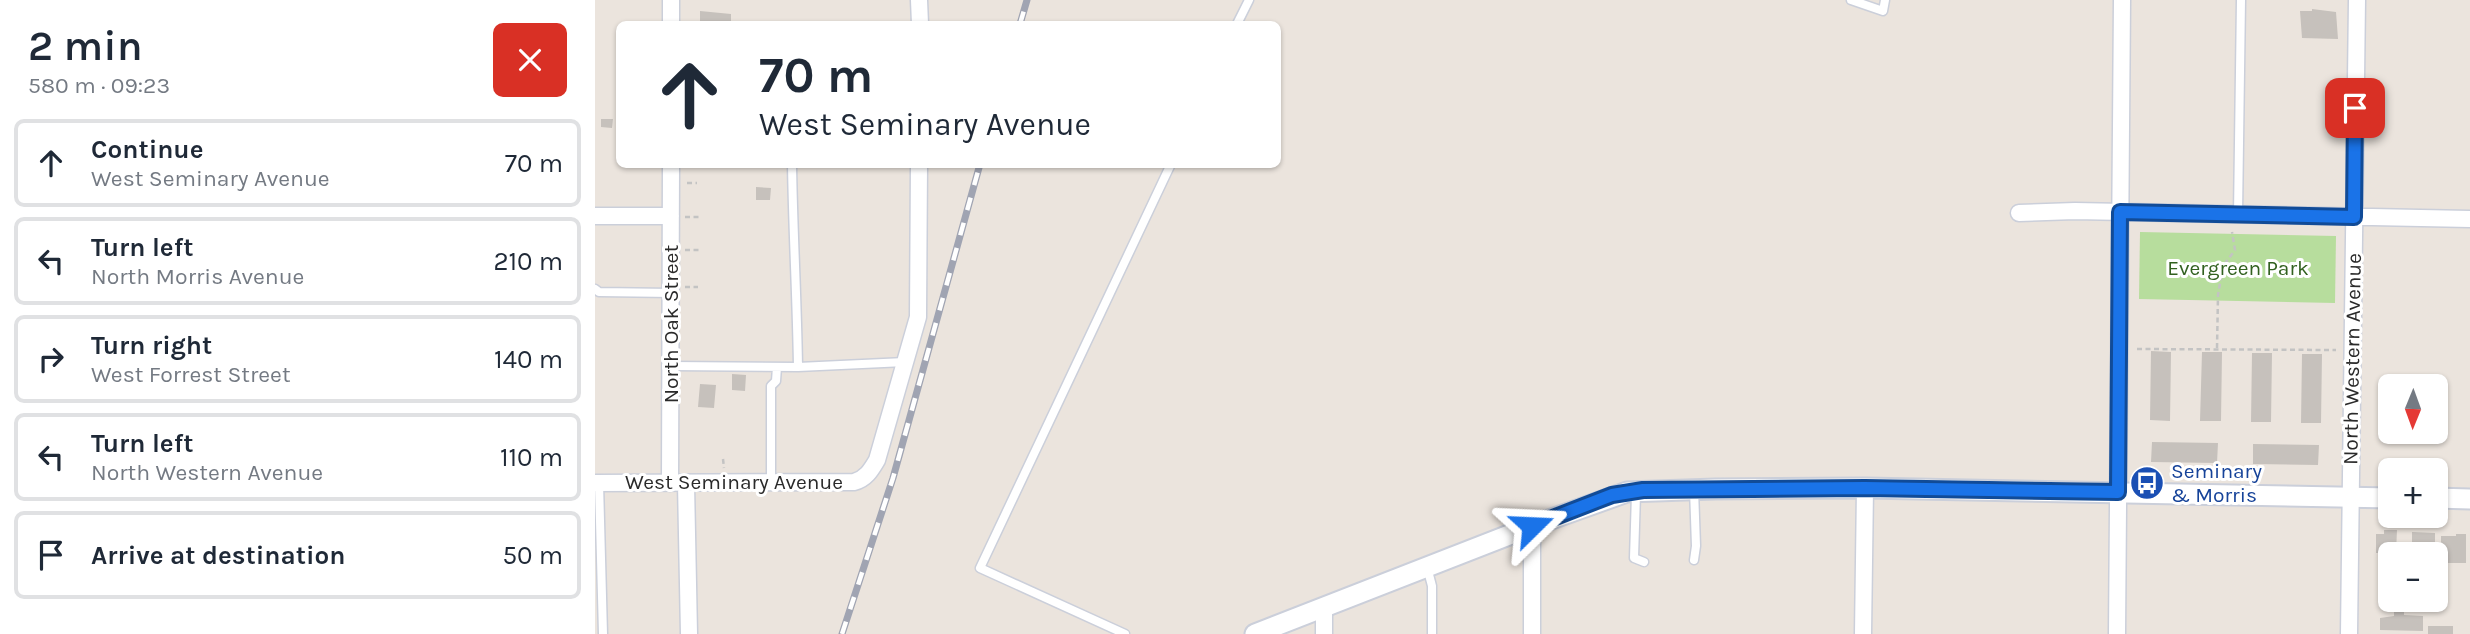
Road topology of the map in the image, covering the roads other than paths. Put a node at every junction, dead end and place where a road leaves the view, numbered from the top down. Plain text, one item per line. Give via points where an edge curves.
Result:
1 (671, 0) edge
2 (919, 0) edge
3 (1249, 0) edge
4 (1851, 0) edge
5 (1885, 0) edge
6 (2122, 0) edge
7 (2241, 0) edge
8 (2357, 0) edge
9 (671, 21) edge
10 (919, 21) edge
11 (1238, 21) edge
12 (671, 168) edge
13 (792, 168) edge
14 (919, 168) edge
15 (1169, 168) edge
16 (2120, 212) junction
17 (2019, 213) dead end
18 (2238, 214) junction
19 (595, 216) edge
20 (675, 217) junction
21 (2354, 217) junction
22 (2470, 219) edge
23 (595, 289) edge
24 (678, 290) junction
25 (905, 362) junction
26 (671, 366) junction
27 (777, 367) junction
28 (798, 367) junction
29 (597, 483) edge
30 (670, 483) junction
31 (771, 483) junction
32 (687, 484) junction
33 (1865, 488) junction
34 (1686, 489) junction
35 (1636, 491) junction
36 (2118, 492) junction
37 (2350, 497) junction
38 (2378, 498) edge
39 (2448, 499) edge
40 (2470, 499) edge
41 (1532, 526) junction
42 (1694, 560) dead end
43 (1644, 562) dead end
44 (1427, 567) junction
45 (1324, 608) junction
46 (603, 634) edge
47 (689, 634) edge
48 (1125, 634) edge
49 (1255, 634) edge
50 (1324, 634) edge
51 (1432, 634) edge
52 (1532, 634) edge
53 (1863, 634) edge
54 (2117, 634) edge
55 (2349, 634) edge

1 - 9 street
2 - 10 street
3 - 11 lane
4 - 5 lane via 1883,11
6 - 16 street
7 - 18 lane
8 - 21 street, North Western Avenue
12 - 20 street, North Oak Street
13 - 28 lane
14 - 25 street via 918,317
15 - 48 lane via 981,568
16 - 17 street
16 - 18 street
16 - 36 street
18 - 21 street
19 - 20 street
20 - 24 street, North Oak Street
21 - 22 street
21 - 37 street, North Western Avenue
23 - 24 lane
24 - 26 street, North Oak Street
25 - 28 lane
25 - 31 street, West Seminary Avenue via 870,473 854,482
26 - 27 lane
26 - 30 street, North Oak Street
27 - 28 lane
27 - 31 lane via 771,386
29 - 30 street, West Seminary Avenue
29 - 46 lane
30 - 32 street, West Seminary Avenue
31 - 32 street, West Seminary Avenue
32 - 47 street
33 - 34 street
33 - 36 street
33 - 53 street
34 - 35 street
34 - 42 lane
35 - 41 street via 1612,495
35 - 43 lane via 1634,558
36 - 37 street
36 - 54 street
37 - 38 street
37 - 55 street, North Western Avenue
39 - 40 street
41 - 44 street
41 - 52 street
44 - 45 street
44 - 51 lane via 1432,586
45 - 49 street
45 - 50 street

